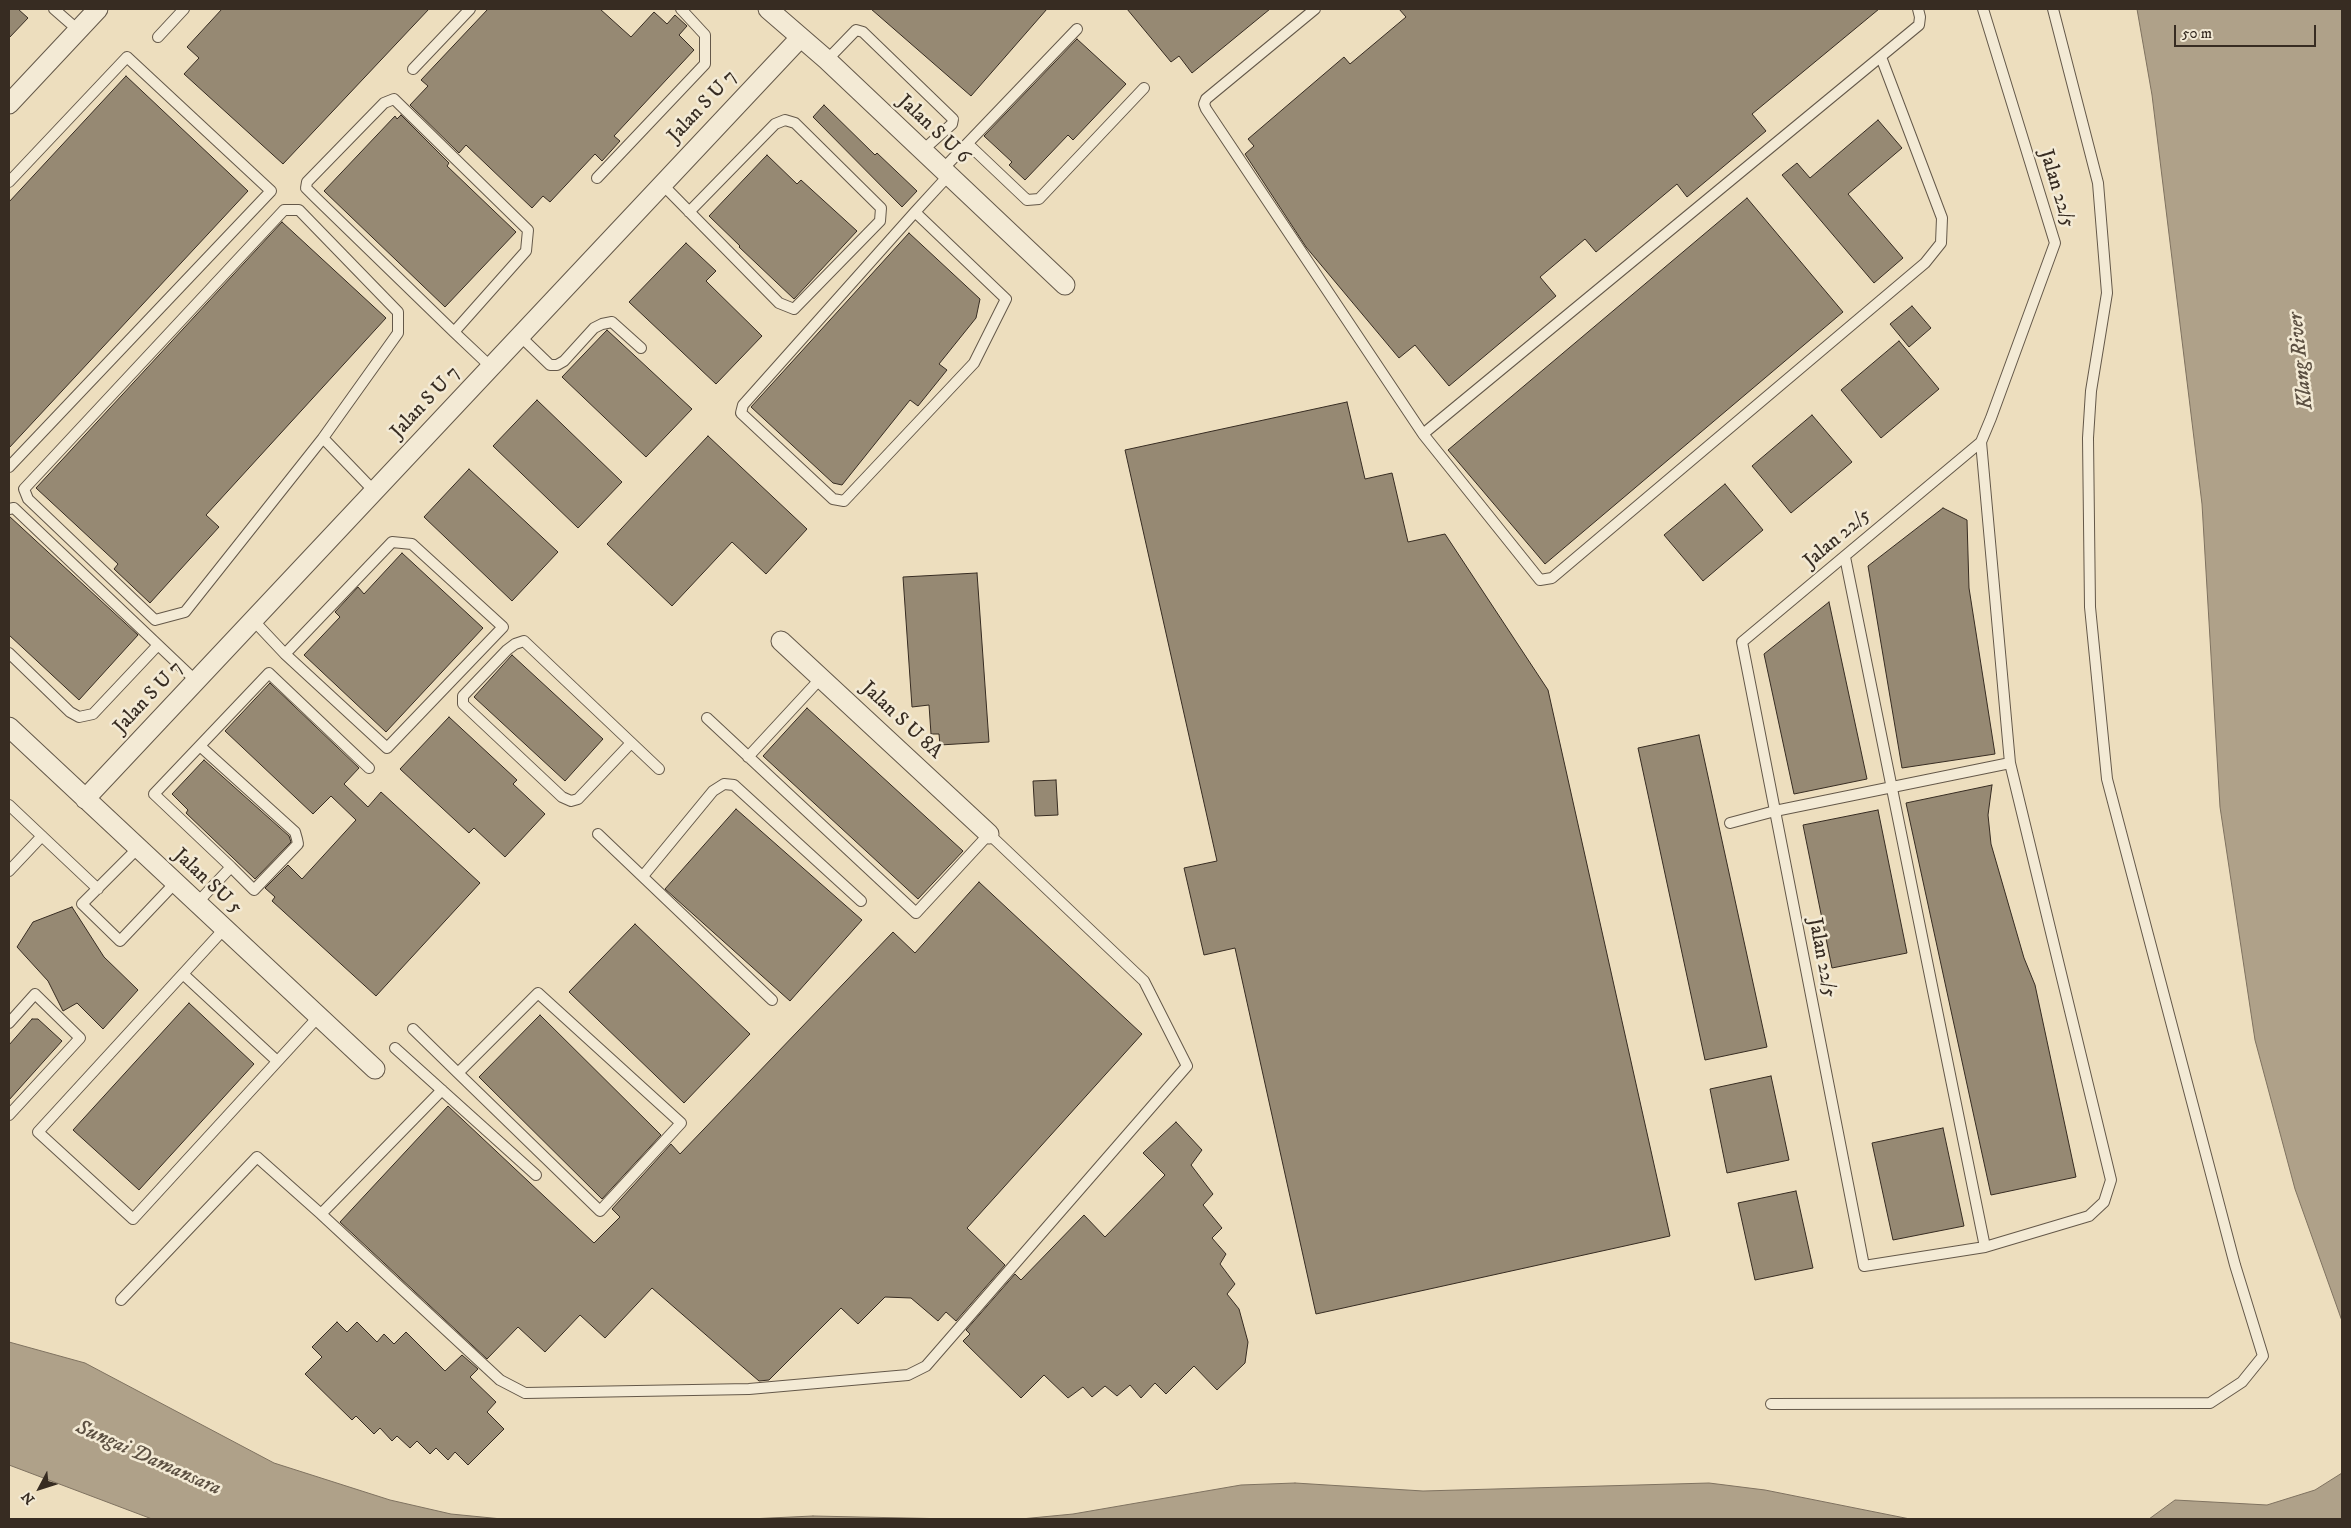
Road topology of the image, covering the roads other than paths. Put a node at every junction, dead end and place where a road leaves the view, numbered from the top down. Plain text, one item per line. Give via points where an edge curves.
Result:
1 (54, 9) edge
2 (98, 9) edge
3 (184, 9) edge
4 (470, 9) edge
5 (681, 9) edge
6 (768, 9) edge
7 (1315, 9) edge
8 (1918, 9) edge
9 (1982, 9) edge
10 (2053, 9) edge
11 (1077, 29) dead end
12 (78, 30) junction
13 (158, 36) dead end
14 (800, 38) junction
15 (1881, 56) junction
16 (827, 60) junction
17 (413, 68) dead end
18 (1144, 88) dead end
19 (9, 104) edge
20 (968, 144) junction
21 (922, 151) junction
22 (945, 173) junction
23 (597, 178) dead end
24 (9, 182) edge
25 (662, 184) junction
26 (689, 212) junction
27 (916, 212) junction
28 (1065, 285) dead end
29 (454, 332) junction
30 (520, 336) junction
31 (641, 348) dead end
32 (491, 367) junction
33 (1423, 434) junction
34 (323, 438) junction
35 (1981, 442) junction
36 (9, 467) edge
37 (374, 491) junction
38 (9, 509) edge
39 (1845, 557) junction
40 (253, 620) junction
41 (781, 641) dead end
42 (158, 645) junction
43 (9, 654) edge
44 (286, 654) junction
45 (821, 678) junction
46 (196, 681) junction
47 (708, 718) dead end
48 (9, 727) edge
49 (631, 743) junction
50 (200, 746) junction
51 (748, 757) junction
52 (2010, 763) junction
53 (369, 768) dead end
54 (659, 770) dead end
55 (1892, 787) junction
56 (86, 799) junction
57 (9, 805) edge
58 (1775, 811) junction
59 (1730, 823) dead end
60 (598, 834) dead end
61 (989, 834) junction
62 (42, 836) junction
63 (138, 848) junction
64 (231, 867) junction
65 (9, 871) edge
66 (643, 876) junction
67 (175, 883) junction
68 (98, 889) junction
69 (862, 902) dead end
70 (197, 903) junction
71 (225, 928) junction
72 (183, 974) junction
73 (772, 1000) dead end
74 (319, 1016) junction
75 (9, 1022) edge
76 (413, 1029) dead end
77 (396, 1048) dead end
78 (278, 1061) junction
79 (375, 1069) dead end
80 (458, 1073) junction
81 (442, 1090) junction
82 (9, 1116) edge
83 (536, 1175) dead end
84 (321, 1214) junction
85 (1985, 1247) junction
86 (121, 1300) dead end
87 (1771, 1404) dead end

1 - 12 lane
2 - 12 street
3 - 13 lane
4 - 17 lane
5 - 23 lane via 705,35 705,64
6 - 14 street, Jalan S U 6
7 - 33 lane via 1204,104
8 - 15 lane via 1919,25
9 - 35 lane, Jalan 22/5 via 2054,243
10 - 87 lane via 2098,184 2106,284 2088,438 2090,607 2108,779 2235,1265 2263,1356 2242,1382 2210,1402
11 - 20 lane
12 - 19 street
14 - 16 street, Jalan S U 6
14 - 25 street, Jalan S U 7
15 - 33 lane
15 - 33 lane via 1942,218 1941,243 1926,263 1552,578 1540,580
16 - 21 street, Jalan S U 6
16 - 21 lane via 856,30 863,32 953,118 952,124
18 - 20 lane via 1039,199 1027,200
20 - 22 lane
21 - 22 street, Jalan S U 6
22 - 27 lane
22 - 28 street, Jalan S U 6
24 - 36 lane via 127,57 271,192
25 - 26 lane
25 - 30 street, Jalan S U 7
26 - 26 lane via 775,124 785,120 795,123 881,208 880,221 794,309 779,303
27 - 27 lane via 743,405 742,413 833,499 844,501 974,363 1006,299
29 - 29 lane via 526,251 528,230 394,99 384,103 307,182 306,188
29 - 32 lane
30 - 31 lane via 550,365 557,366 594,328 602,324 612,322
30 - 32 street, Jalan S U 7
32 - 37 street, Jalan S U 7
34 - 34 lane via 185,612 155,620 28,499 24,490 284,210 299,210 398,312 398,333
34 - 37 lane
35 - 39 lane, Jalan 22/5
35 - 52 lane
37 - 40 street, Jalan S U 7
38 - 42 lane via 14,508
39 - 55 lane
39 - 58 lane, Jalan 22/5 via 1742,642
40 - 44 lane
40 - 46 street, Jalan S U 7
41 - 45 street, Jalan S U 8A
42 - 43 lane via 93,714 79,717
42 - 46 lane
44 - 44 lane via 392,542 412,544 503,628 387,748
45 - 51 lane
45 - 61 street, Jalan S U 8A
46 - 56 street, Jalan S U 7
47 - 51 lane
48 - 56 street, Jalan SU 5
49 - 49 lane via 578,799 571,801 562,797 463,704 463,696 507,650 524,641
49 - 54 lane
50 - 53 lane via 269,673
50 - 64 lane via 154,794
50 - 64 lane via 295,832 297,839 298,844 254,890
51 - 61 lane via 916,913
52 - 55 lane
52 - 85 lane via 2111,1180 2104,1202 2089,1216
55 - 58 lane
55 - 85 lane
56 - 63 street, Jalan SU 5
57 - 62 lane
58 - 59 lane
58 - 85 lane, Jalan 22/5 via 1864,1266
60 - 66 lane
61 - 84 lane via 1144,981 1187,1066 926,1366 908,1375 748,1389 525,1392 500,1380
62 - 65 lane
62 - 68 lane
63 - 67 street, Jalan SU 5
63 - 68 lane
64 - 70 lane
66 - 69 lane via 713,791 724,784 734,785
66 - 73 lane
67 - 68 lane via 120,941 82,904
67 - 70 street, Jalan SU 5
70 - 71 street, Jalan SU 5
71 - 72 lane
71 - 74 street, Jalan SU 5
72 - 78 lane
72 - 78 lane via 38,1132 133,1219
74 - 78 lane
74 - 79 street, Jalan SU 5
75 - 82 lane via 35,994 80,1038
76 - 80 lane
77 - 81 lane
80 - 80 lane via 538,993 681,1123 600,1211
81 - 83 lane
81 - 84 lane
84 - 86 lane via 257,1157

